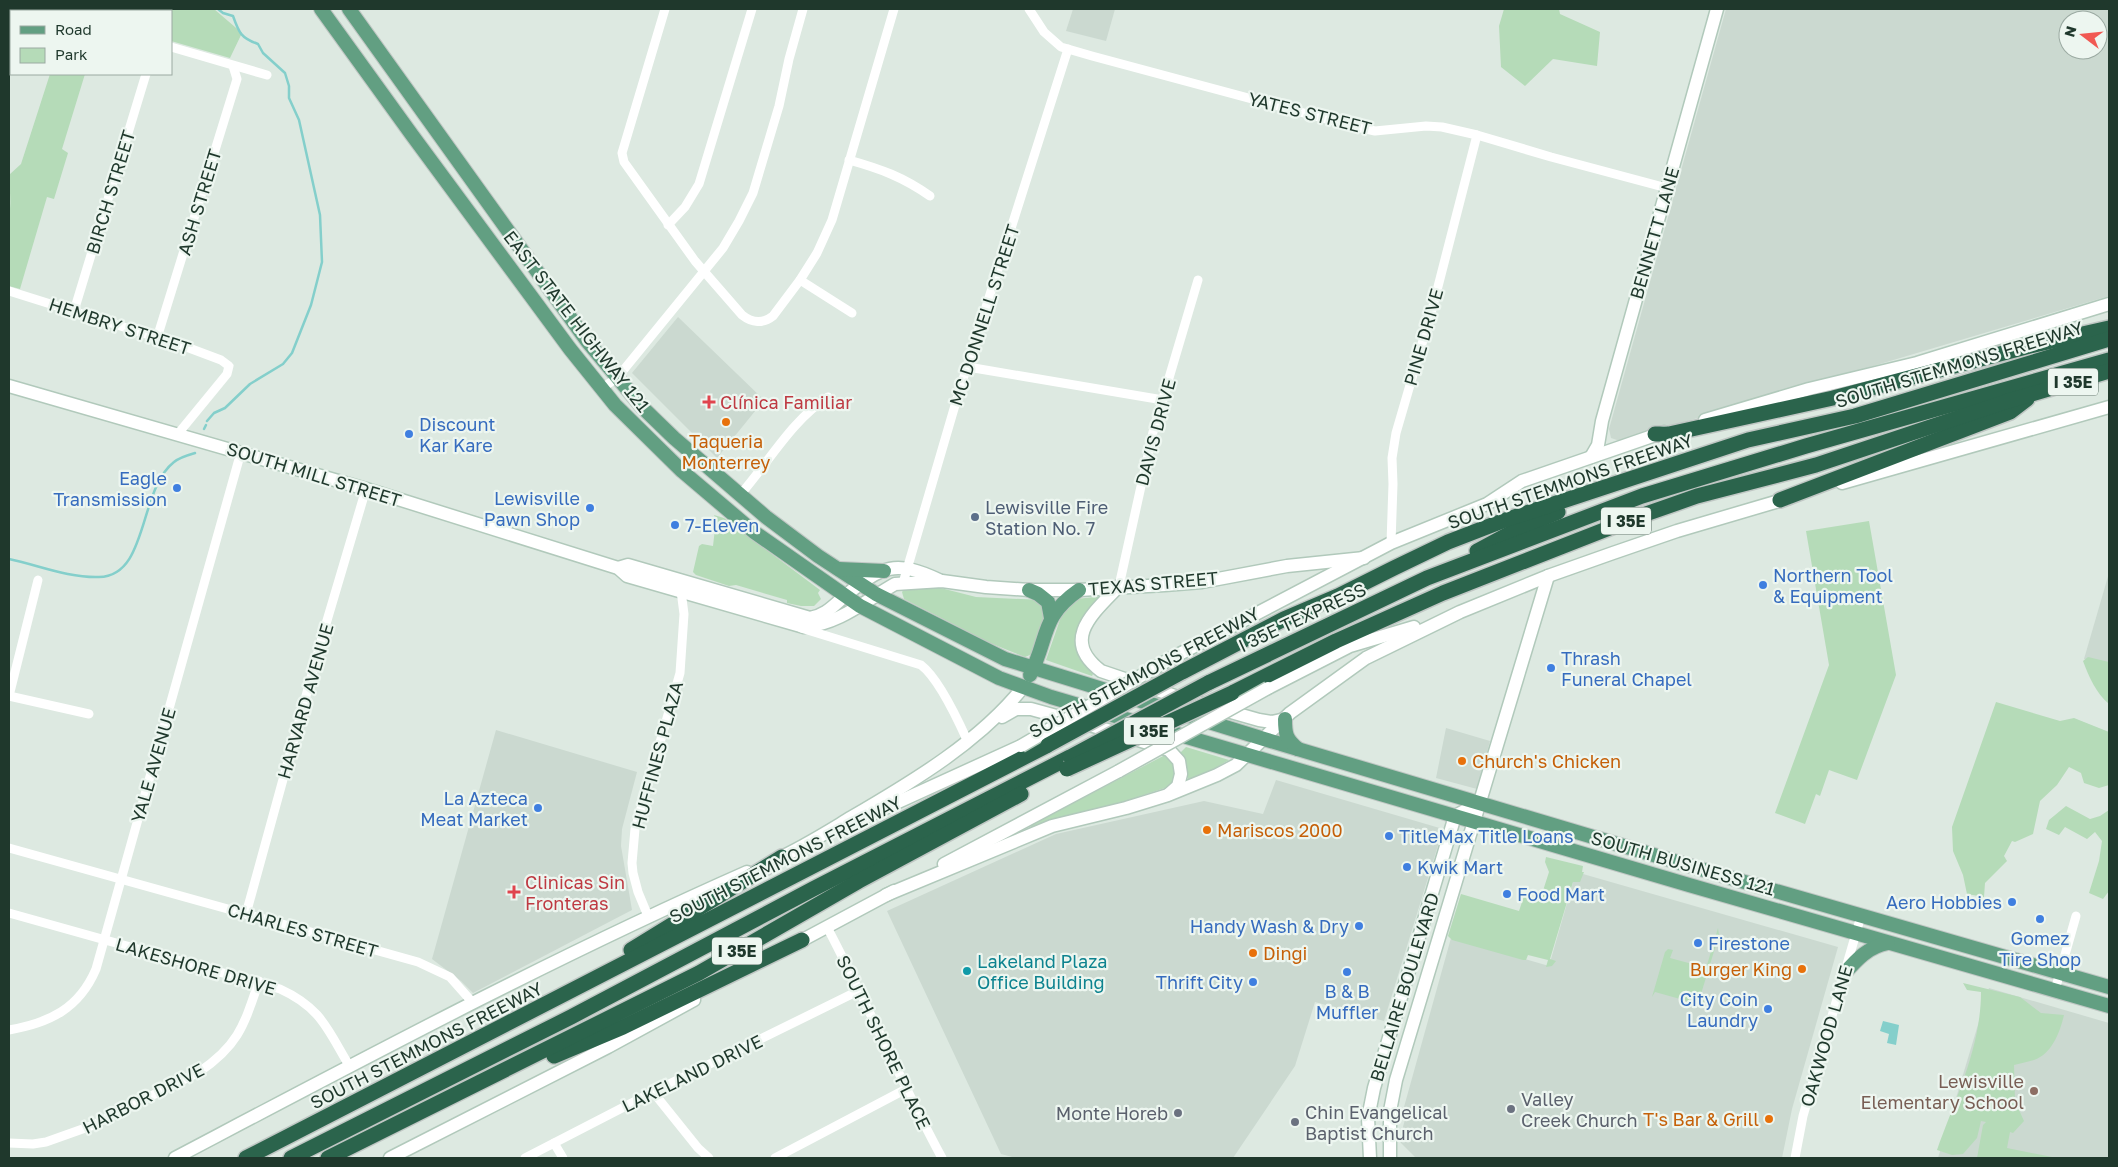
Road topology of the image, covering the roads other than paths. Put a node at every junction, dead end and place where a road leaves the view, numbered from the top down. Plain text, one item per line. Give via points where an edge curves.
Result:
1 (321, 9) edge
2 (349, 9) edge
3 (665, 9) edge
4 (752, 9) edge
5 (803, 9) edge
6 (894, 9) edge
7 (1029, 9) edge
8 (1717, 9) edge
9 (172, 47) edge
10 (1068, 49) junction
11 (380, 52) junction
12 (232, 66) junction
13 (363, 66) junction
14 (146, 75) edge
15 (268, 75) dead end
16 (432, 125) junction
17 (412, 135) junction
18 (1477, 135) junction
19 (849, 160) junction
20 (1667, 188) junction
21 (930, 196) dead end
22 (668, 226) junction
23 (523, 251) junction
24 (507, 264) junction
25 (704, 270) junction
26 (800, 280) junction
27 (1198, 280) dead end
28 (9, 291) edge
29 (2109, 304) edge
30 (74, 311) junction
31 (852, 313) dead end
32 (2109, 328) edge
33 (157, 338) junction
34 (2109, 339) edge
35 (2109, 360) edge
36 (968, 368) junction
37 (2109, 371) edge
38 (617, 378) junction
39 (9, 386) edge
40 (602, 388) junction
41 (2036, 392) junction
42 (828, 397) dead end
43 (1162, 400) junction
44 (2109, 407) edge
45 (1655, 434) junction
46 (177, 435) junction
47 (241, 452) junction
48 (1592, 457) junction
49 (1649, 473) junction
50 (366, 489) junction
51 (740, 496) junction
52 (1780, 500) junction
53 (1391, 543) junction
54 (1364, 558) junction
55 (907, 567) junction
56 (838, 569) junction
57 (884, 571) junction
58 (1548, 576) junction
59 (1427, 578) junction
60 (38, 580) dead end
61 (942, 581) junction
62 (903, 582) junction
63 (861, 584) junction
64 (682, 586) junction
65 (1119, 586) junction
66 (1029, 590) junction
67 (1079, 590) junction
68 (876, 594) junction
69 (845, 596) junction
70 (860, 606) junction
71 (1460, 612) junction
72 (1051, 618) junction
73 (791, 619) junction
74 (1034, 668) junction
75 (1024, 686) junction
76 (9, 696) edge
77 (88, 714) dead end
78 (1285, 718) junction
79 (992, 722) junction
80 (1264, 739) junction
81 (967, 740) junction
82 (1298, 750) junction
83 (1247, 755) junction
84 (1068, 763) junction
85 (1379, 773) junction
86 (1335, 781) junction
87 (1168, 795) junction
88 (1479, 803) junction
89 (1455, 816) junction
90 (1474, 821) junction
91 (815, 839) junction
92 (9, 848) edge
93 (782, 857) junction
94 (1721, 875) junction
95 (121, 878) junction
96 (859, 881) junction
97 (1741, 881) junction
98 (1715, 892) junction
99 (886, 895) junction
100 (1736, 898) junction
101 (9, 913) edge
102 (246, 914) junction
103 (648, 916) junction
104 (1862, 916) junction
105 (2076, 916) dead end
106 (827, 927) junction
107 (1856, 933) junction
108 (103, 940) junction
109 (802, 940) junction
110 (1888, 942) junction
111 (667, 966) junction
112 (2060, 972) junction
113 (1844, 974) junction
114 (259, 982) junction
115 (2109, 987) edge
116 (860, 990) junction
117 (2055, 990) junction
118 (474, 1003) junction
119 (2109, 1006) edge
120 (517, 1019) junction
121 (1391, 1027) junction
122 (9, 1030) edge
123 (1411, 1034) junction
124 (350, 1068) junction
125 (908, 1088) junction
126 (653, 1092) junction
127 (401, 1122) junction
128 (1390, 1138) junction
129 (9, 1143) edge
130 (554, 1143) junction
131 (175, 1158) edge
132 (246, 1158) edge
133 (291, 1158) edge
134 (328, 1158) edge
135 (390, 1158) edge
136 (525, 1158) edge
137 (563, 1158) edge
138 (710, 1158) edge
139 (775, 1158) edge
140 (942, 1158) edge
141 (1370, 1158) edge
142 (1390, 1158) edge
143 (1402, 1158) edge
144 (1795, 1158) edge

1 - 13 main road, EAST STATE HIGHWAY 121
2 - 11 main road, EAST STATE HIGHWAY 121
3 - 22 street via 622,153 624,162
4 - 22 street via 699,184
5 - 25 street via 753,193 723,248
6 - 19 street
7 - 10 street, YATES STREET via 1044,32
8 - 20 main road, BENNETT LANE
9 - 12 street
10 - 18 street, YATES STREET via 1352,126 1374,130 1434,127
10 - 36 street, MC DONNELL STREET
11 - 13 main road
11 - 16 main road, EAST STATE HIGHWAY 121
12 - 15 street
12 - 33 street, ASH STREET via 237,79
13 - 17 main road, EAST STATE HIGHWAY 121
14 - 30 street, BIRCH STREET
16 - 17 main road
16 - 23 main road, EAST STATE HIGHWAY 121
17 - 24 main road, EAST STATE HIGHWAY 121
18 - 20 street, YATES STREET
18 - 53 street, PINE DRIVE via 1396,433 1392,458
19 - 21 street via 885,170
19 - 26 street via 832,220
20 - 48 main road, BENNETT LANE via 1598,445
22 - 25 street
23 - 24 main road
23 - 38 main road, EAST STATE HIGHWAY 121
24 - 40 main road, EAST STATE HIGHWAY 121
25 - 26 street via 742,315 758,322 773,316
25 - 38 street
26 - 31 street
27 - 43 street, DAVIS DRIVE
28 - 30 street, HEMBRY STREET
29 - 45 main road, SOUTH STEMMONS FREEWAY via 1917,363 1809,389
30 - 33 street, HEMBRY STREET
32 - 45 highway via 1832,398 1669,434
33 - 46 street, HEMBRY STREET via 221,360 229,366 227,374
34 - 49 highway, SOUTH STEMMONS FREEWAY / I 35E via 1855,416 1748,440
35 - 59 highway, I 35E TEXPRESS via 1694,479
36 - 43 street
36 - 55 street, MC DONNELL STREET
37 - 41 highway, I 35E
38 - 40 street
38 - 51 main road, EAST STATE HIGHWAY 121 via 674,438
39 - 46 main road, SOUTH MILL STREET
40 - 69 main road, EAST STATE HIGHWAY 121 via 641,432 714,499 754,532
41 - 52 highway via 2010,412
41 - 84 highway, I 35E, bridge via 1857,452 1697,496 1640,516 1443,593 1232,693
42 - 51 street via 800,419
43 - 65 street, DAVIS DRIVE
44 - 52 main road
45 - 48 main road, SOUTH STEMMONS FREEWAY
46 - 47 main road, SOUTH MILL STREET
47 - 50 main road, SOUTH MILL STREET
47 - 95 street, YALE AVENUE
48 - 53 main road, SOUTH STEMMONS FREEWAY via 1522,481 1487,504
49 - 59 highway via 1516,530
49 - 120 highway, SOUTH STEMMONS FREEWAY / I 35E, bridge via 1448,542 1284,619 1048,745
50 - 64 main road, SOUTH MILL STREET via 618,568 628,565
50 - 102 street, HARVARD AVENUE
51 - 56 main road, EAST STATE HIGHWAY 121
52 - 58 main road via 1677,531
53 - 54 main road, SOUTH STEMMONS FREEWAY
54 - 65 main road, TEXAS STREET via 1287,566 1202,582
54 - 91 main road, SOUTH STEMMONS FREEWAY, bridge via 1170,659 1021,746
55 - 57 main road
55 - 61 main road, TEXAS STREET
55 - 62 street, MC DONNELL STREET
56 - 57 main road
56 - 63 main road, EAST STATE HIGHWAY 121
57 - 63 main road
58 - 71 main road
58 - 88 main road, BELLAIRE BOULEVARD
59 - 84 highway, I 35E TEXPRESS, bridge via 1208,683
60 - 76 street
61 - 62 main road, TEXAS STREET
61 - 66 main road, TEXAS STREET
62 - 68 main road, TEXAS STREET
63 - 68 main road, EAST STATE HIGHWAY 121
63 - 69 main road, SOUTH MILL STREET
64 - 73 main road, SOUTH MILL STREET
64 - 103 street, HUFFINES PLAZA via 684,614 680,673 635,829 633,873
65 - 67 main road, TEXAS STREET
65 - 78 main road via 1096,610 1083,630 1082,648 1091,664 1118,677 1259,720 1272,722
66 - 67 main road, TEXAS STREET
66 - 72 main road via 1048,602
67 - 72 main road via 1064,601
68 - 70 main road, SOUTH MILL STREET
68 - 74 main road, EAST STATE HIGHWAY 121 via 973,644
69 - 70 main road, EAST STATE HIGHWAY 121
69 - 73 main road, SOUTH MILL STREET via 820,616
70 - 73 main road, SOUTH MILL STREET via 826,623 804,627
70 - 75 main road, EAST STATE HIGHWAY 121 via 1000,678
71 - 78 main road via 1366,658
71 - 99 main road, bridge via 1350,646
72 - 74 main road
73 - 81 street, SOUTH MILL STREET via 921,665 936,682
74 - 75 main road
74 - 80 main road, EAST STATE HIGHWAY 121
75 - 79 main road, SOUTH STEMMONS FREEWAY
75 - 83 main road, EAST STATE HIGHWAY 121 via 1051,697
76 - 77 street
78 - 80 main road
78 - 82 main road via 1288,740
79 - 81 main road, SOUTH STEMMONS FREEWAY
79 - 87 main road via 1016,709 1031,709 1169,750 1179,761 1181,774 1178,786
80 - 82 main road, SOUTH BUSINESS 121
80 - 83 main road
81 - 91 main road, SOUTH STEMMONS FREEWAY via 908,783
82 - 85 main road, SOUTH BUSINESS 121
83 - 86 main road, SOUTH BUSINESS 121
83 - 87 main road via 1217,775
84 - 96 highway, I 35E
84 - 111 highway, I 35E TEXPRESS
85 - 86 main road via 1342,773
85 - 88 main road, SOUTH BUSINESS 121
86 - 89 main road, SOUTH BUSINESS 121
87 - 99 main road via 1052,826
88 - 89 main road
88 - 90 main road, BELLAIRE BOULEVARD
88 - 94 main road, SOUTH BUSINESS 121
89 - 90 main road, SOUTH BUSINESS 121
89 - 121 main road, BELLAIRE BOULEVARD
90 - 98 main road, SOUTH BUSINESS 121
90 - 123 main road, BELLAIRE BOULEVARD
91 - 93 main road, SOUTH STEMMONS FREEWAY
92 - 95 street, CHARLES STREET
93 - 103 main road, SOUTH STEMMONS FREEWAY
93 - 120 highway
94 - 97 main road, SOUTH BUSINESS 121
94 - 98 main road
95 - 102 street, CHARLES STREET
95 - 108 street, YALE AVENUE
96 - 111 highway via 830,885
96 - 127 highway, I 35E via 699,974
97 - 100 main road
97 - 104 main road, SOUTH BUSINESS 121
98 - 100 main road, SOUTH BUSINESS 121
99 - 106 main road
100 - 107 main road, SOUTH BUSINESS 121
101 - 108 street, LAKESHORE DRIVE
102 - 118 street, CHARLES STREET via 418,962 450,977
103 - 118 main road, SOUTH STEMMONS FREEWAY
104 - 107 street, OAKWOOD LANE
104 - 112 main road, SOUTH BUSINESS 121
105 - 112 street
106 - 109 main road
106 - 116 street, SOUTH SHORE PLACE
107 - 110 main road, SOUTH BUSINESS 121
107 - 113 street, OAKWOOD LANE
108 - 114 street, LAKESHORE DRIVE
108 - 122 street, YALE AVENUE via 91,980 73,1005 33,1026
109 - 127 highway via 623,1027
109 - 135 main road via 608,1047
110 - 113 main road via 1872,947
110 - 117 main road, SOUTH BUSINESS 121
111 - 133 highway, I 35E TEXPRESS
112 - 115 main road, SOUTH BUSINESS 121
112 - 117 street
113 - 144 street, OAKWOOD LANE via 1803,1116
114 - 124 street, LAKESHORE DRIVE via 294,995 309,1005
114 - 129 street, HARBOR DRIVE via 235,1042 199,1072 91,1126 46,1142
116 - 125 street, SOUTH SHORE PLACE
116 - 126 street, LAKELAND DRIVE
117 - 119 main road, SOUTH BUSINESS 121
118 - 124 main road, SOUTH STEMMONS FREEWAY
120 - 132 highway, SOUTH STEMMONS FREEWAY / I 35E
121 - 123 main road
121 - 141 main road, BELLAIRE BOULEVARD via 1370,1110
123 - 128 main road, BELLAIRE BOULEVARD via 1392,1095
124 - 131 main road, SOUTH STEMMONS FREEWAY
125 - 139 street
125 - 140 street, SOUTH SHORE PLACE
126 - 130 street, LAKELAND DRIVE
126 - 138 street via 698,1148
127 - 134 highway, I 35E
128 - 142 main road, BELLAIRE BOULEVARD
128 - 143 main road
130 - 136 street, LAKELAND DRIVE
130 - 137 street

